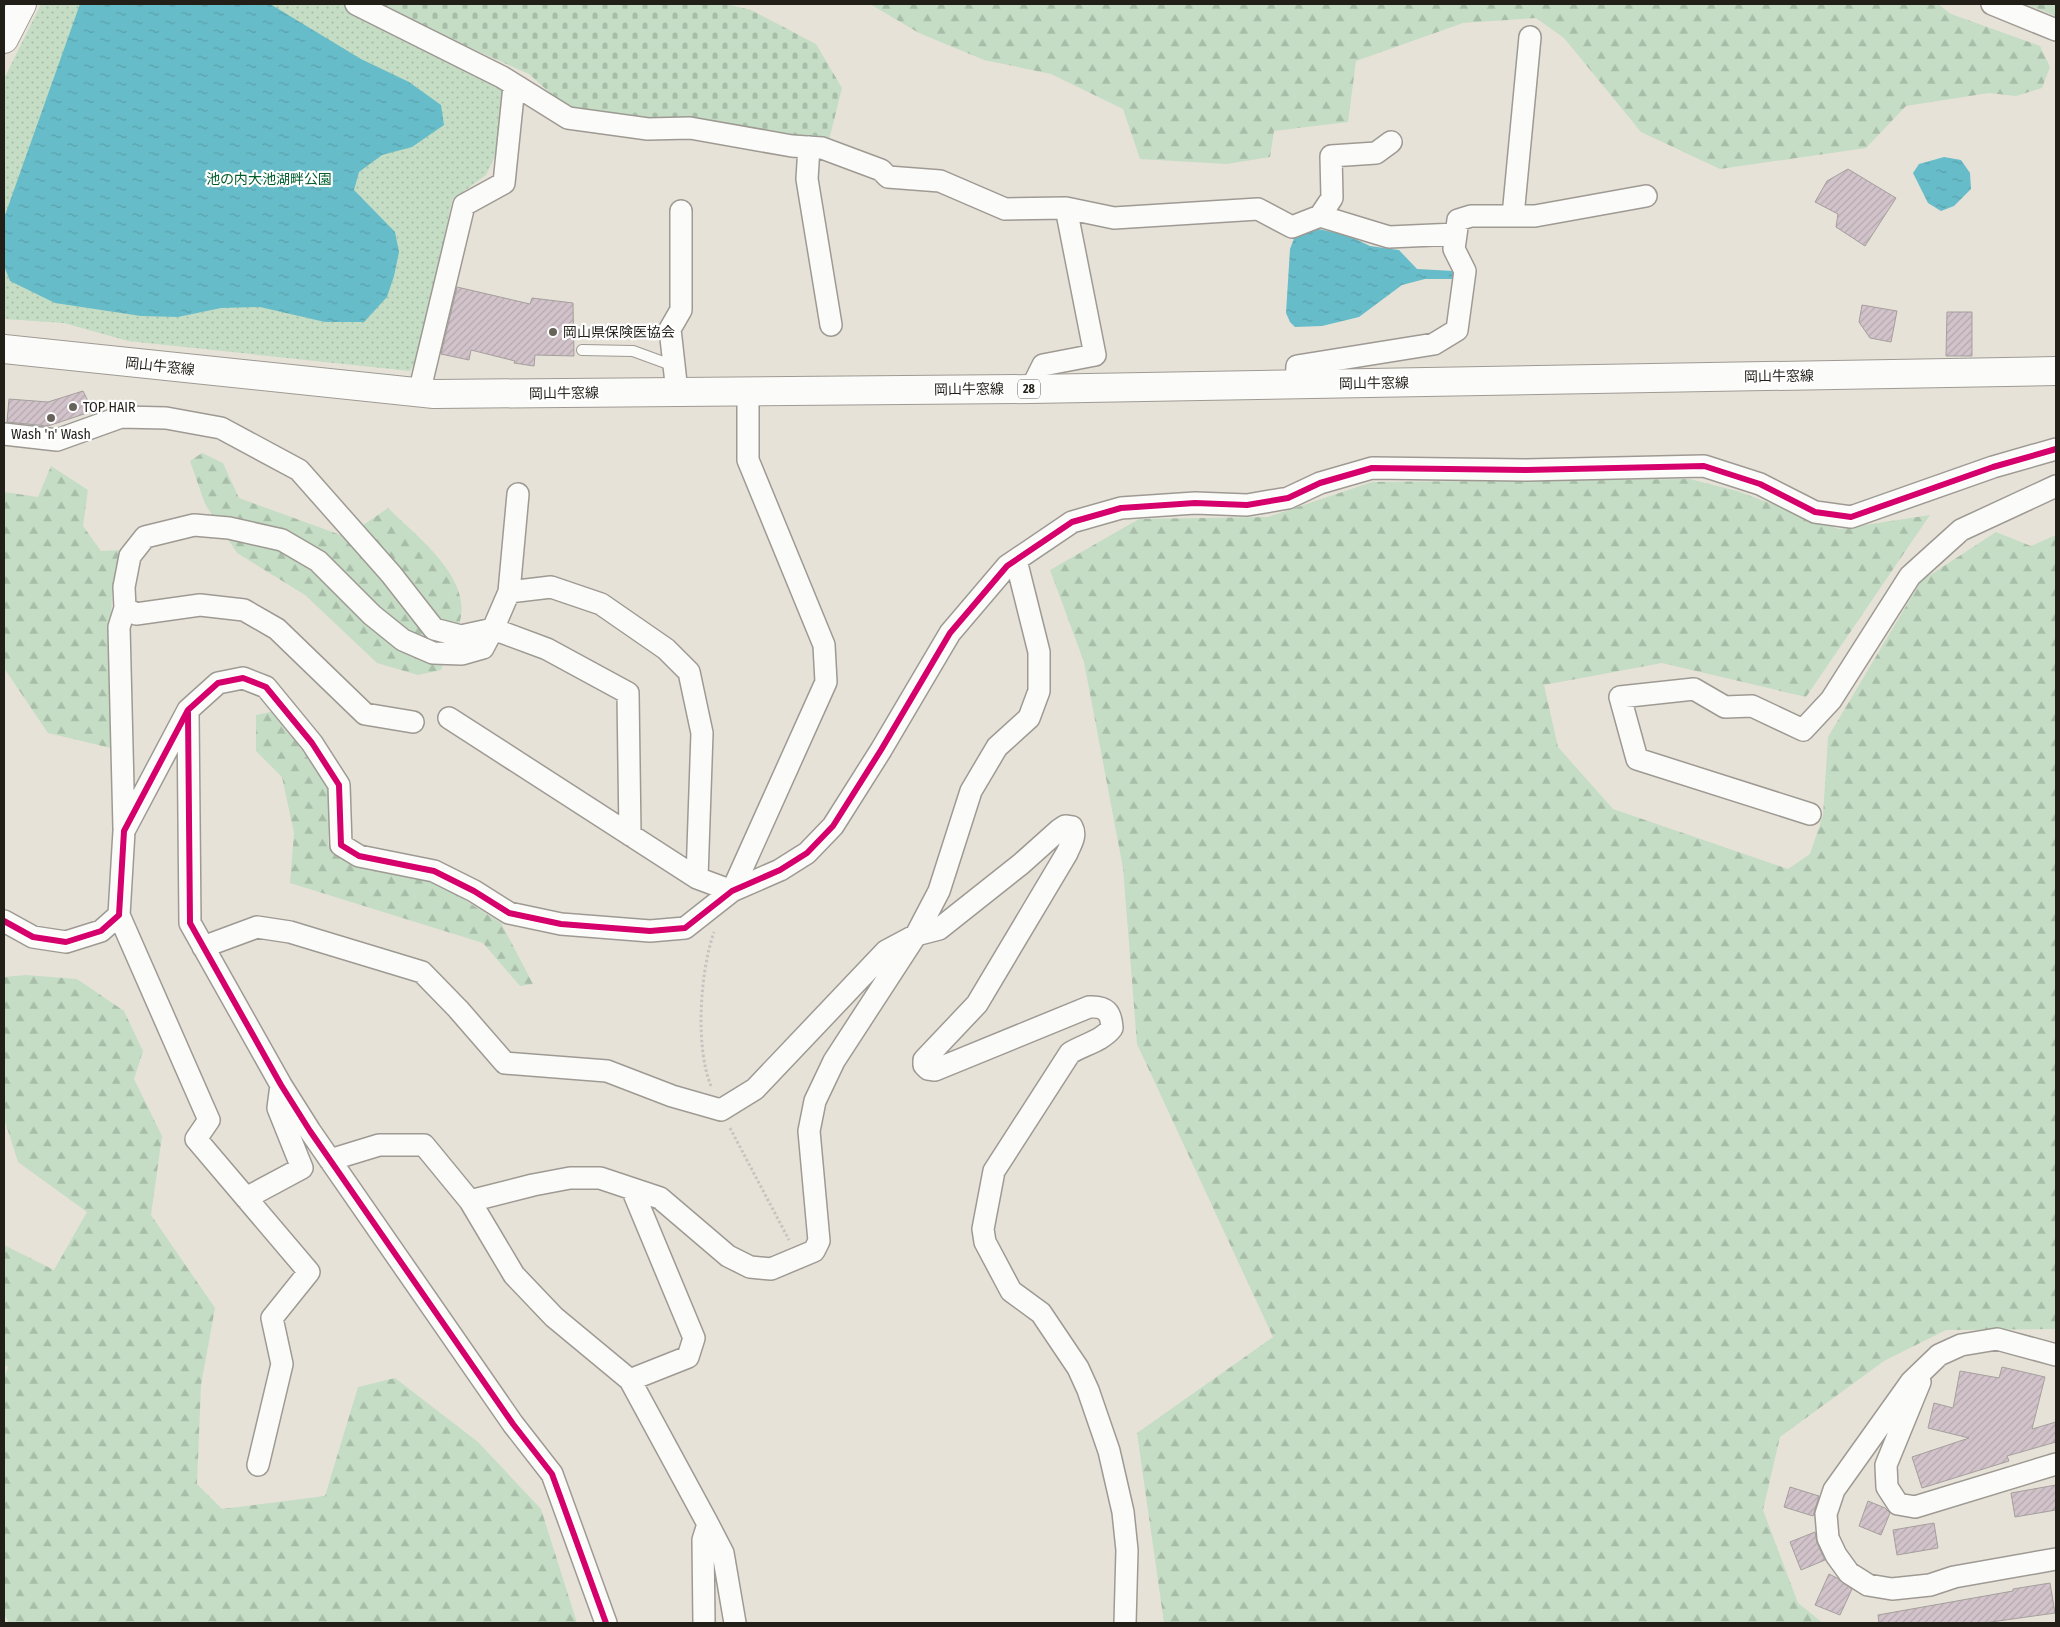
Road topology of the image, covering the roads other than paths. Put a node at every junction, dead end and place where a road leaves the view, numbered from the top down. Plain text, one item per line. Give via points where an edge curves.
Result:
1 (22, 4) edge
2 (356, 4) edge
3 (1992, 4) edge
4 (2056, 30) edge
5 (1530, 37) dead end
6 (4, 39) edge
7 (514, 86) junction
8 (1391, 142) dead end
9 (808, 147) junction
10 (1646, 196) dead end
11 (1066, 208) junction
12 (681, 210) dead end
13 (1320, 216) junction
14 (1513, 216) junction
15 (1456, 234) junction
16 (830, 325) dead end
17 (4, 350) edge
18 (582, 350) dead end
19 (2056, 371) edge
20 (676, 379) junction
21 (1296, 384) junction
22 (1031, 388) junction
23 (748, 391) junction
24 (420, 393) junction
25 (4, 434) edge
26 (2056, 449) edge
27 (2056, 486) edge
28 (518, 494) dead end
29 (1016, 560) junction
30 (509, 592) junction
31 (125, 608) junction
32 (493, 628) junction
33 (188, 710) junction
34 (449, 718) dead end
35 (413, 722) dead end
36 (1810, 814) dead end
37 (124, 831) junction
38 (630, 835) junction
39 (697, 878) junction
40 (732, 891) junction
41 (119, 915) junction
42 (4, 921) edge
43 (916, 935) junction
44 (202, 947) junction
45 (281, 1085) junction
46 (330, 1160) junction
47 (632, 1189) junction
48 (246, 1198) junction
49 (470, 1201) junction
50 (2056, 1354) edge
51 (1924, 1370) junction
52 (630, 1380) junction
53 (2056, 1464) edge
54 (258, 1465) dead end
55 (708, 1524) junction
56 (2056, 1559) edge
57 (606, 1623) edge
58 (704, 1623) edge
59 (735, 1623) edge
60 (1125, 1623) edge

1 - 6 main road
2 - 7 street
3 - 4 street
5 - 14 street
7 - 9 street via 568,118 648,128 690,128
7 - 24 street via 504,183 464,205
8 - 13 street via 1376,153 1331,156 1332,198
9 - 11 street via 822,148 882,170 888,177 940,181 1005,209
9 - 16 street via 807,178
10 - 14 street via 1535,216
11 - 13 street via 1114,218 1258,209 1292,227
11 - 22 street via 1095,355 1043,365
12 - 20 street via 681,310 670,329
13 - 15 street via 1389,238
14 - 15 street via 1470,216 1458,220
15 - 21 street via 1454,250 1465,271 1457,330 1434,344 1297,366
17 - 24 main road, 岡山牛窓線 / 28
18 - 20 lane via 633,351
19 - 21 main road, 岡山牛窓線 / 28
20 - 23 main road, 岡山牛窓線 / 28
20 - 24 main road, 岡山牛窓線 / 28
21 - 22 main road, 岡山牛窓線 / 28
22 - 23 main road, 岡山牛窓線 / 28
23 - 40 street via 748,460 824,645 826,682
25 - 32 street via 57,440 121,416 166,418 221,428 299,470 392,574 434,629 460,636
26 - 29 street via 1993,467 1851,517 1815,512 1760,484 1704,466 1526,470 1372,468 1320,483 1288,498 1247,505 1195,503 1121,508 1072,522
27 - 36 street via 1961,530 1910,576 1831,700 1803,730 1752,706 1725,707 1694,690 1620,697 1637,759
28 - 30 street
29 - 40 street via 978,598 950,633 832,826 807,853 780,870
29 - 43 street via 1039,652 1040,691 1029,718 997,747 971,791 939,891
30 - 32 street
30 - 39 street via 551,587 601,604 666,649 689,672 702,733
31 - 32 street via 124,588 130,556 145,537 194,525 229,528 282,540 318,561 372,615 403,640 433,653 462,654 483,648
31 - 35 street via 136,614 200,606 244,610 276,629 365,714
31 - 37 street via 119,627
32 - 38 street via 547,649 628,693
33 - 37 street
33 - 40 street via 218,683 242,678 266,687 312,743 339,784 341,845 359,856 434,871 510,913 561,924 650,932 685,928
33 - 44 street via 190,923
34 - 38 street
37 - 41 street
38 - 39 street
39 - 40 street
41 - 42 street via 101,931 66,942 33,937
41 - 48 street via 209,1120 196,1139
43 - 44 street via 886,951 755,1089 721,1110 672,1096 607,1071 505,1063 422,972 290,932 257,927
43 - 47 street via 834,1061 815,1101 810,1132 820,1241 814,1251 771,1269 750,1267 728,1256 660,1198
43 - 60 street via 938,929 1065,826 1075,831 1067,853 977,1004 924,1060 924,1065 935,1070 1089,1007 1099,1006 1112,1017 1112,1028 1105,1036 1070,1053 994,1171 982,1229 985,1242 1012,1291 1041,1313 1078,1368 1088,1390 1109,1451 1122,1512 1127,1550
44 - 45 street
45 - 46 street
45 - 48 street via 278,1108 302,1168
46 - 49 street via 379,1145 424,1145
46 - 57 street via 513,1424 552,1474
47 - 49 street via 600,1178 570,1178
47 - 52 street via 694,1338 688,1357
48 - 54 street via 309,1272 272,1318 282,1364
49 - 52 street via 514,1274 554,1317
50 - 51 street via 1998,1339 1961,1345 1939,1356
51 - 53 street via 1886,1465 1887,1487 1898,1504 1915,1507
51 - 56 street via 1911,1382 1834,1490 1826,1514 1828,1538 1836,1555 1849,1573 1868,1585 1892,1589 1930,1585 1954,1577
52 - 55 street
55 - 58 street via 703,1540
55 - 59 street via 723,1553

